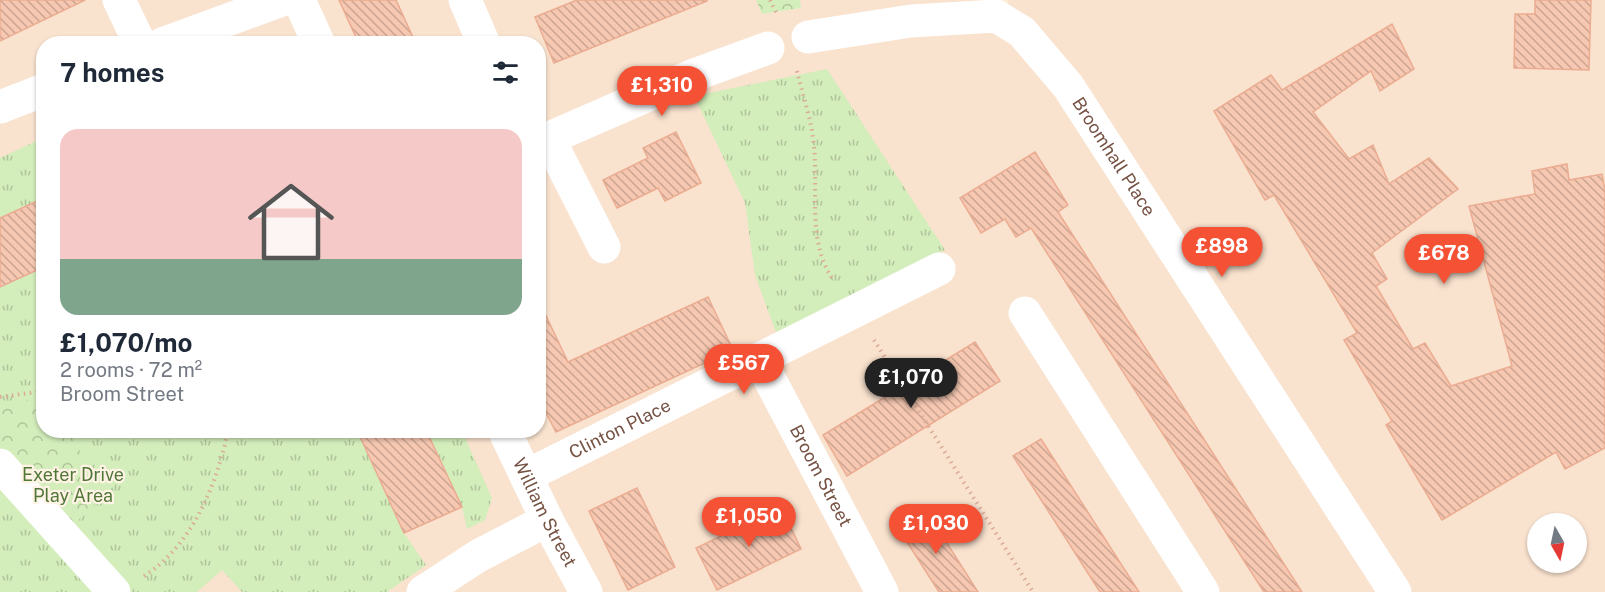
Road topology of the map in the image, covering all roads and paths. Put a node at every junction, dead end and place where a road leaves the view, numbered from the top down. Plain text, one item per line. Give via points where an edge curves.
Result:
1 (119, 0) edge
2 (282, 0) edge
3 (299, 0) edge
4 (465, 0) edge
5 (770, 0) edge
6 (136, 36) edge
7 (184, 36) edge
8 (315, 36) edge
9 (481, 36) edge
10 (787, 41) junction
11 (36, 93) edge
12 (0, 107) edge
13 (546, 140) edge
14 (546, 145) edge
15 (604, 247) dead end
16 (939, 269) dead end
17 (855, 311) junction
18 (1025, 313) dead end
19 (759, 359) junction
20 (36, 392) edge
21 (0, 397) edge
22 (224, 438) edge
23 (508, 438) edge
24 (0, 465) edge
25 (526, 476) junction
26 (547, 520) junction
27 (462, 581) edge
28 (126, 586) edge
29 (423, 592) edge
30 (586, 592) edge
31 (882, 592) edge
32 (1033, 592) edge
33 (1203, 592) edge
34 (1395, 592) edge

1 - 6 street
2 - 7 street
3 - 8 street
4 - 9 street
5 - 10 path
10 - 13 street, Broomhall Place via 694,75
10 - 17 path via 813,136 816,238 824,267
10 - 34 street, Broomhall Place via 911,21 996,16 1022,32 1068,86
11 - 12 street
14 - 15 street
16 - 17 street, Clinton Place
17 - 19 street, Clinton Place
17 - 32 path
18 - 33 street
19 - 25 street, Clinton Place
19 - 31 street, Broom Street
20 - 21 path
22 - 28 path via 214,486 188,532 158,567
23 - 25 street, William Street
24 - 28 street
25 - 26 street, William Street
26 - 27 street
26 - 30 street, William Street
27 - 29 street

